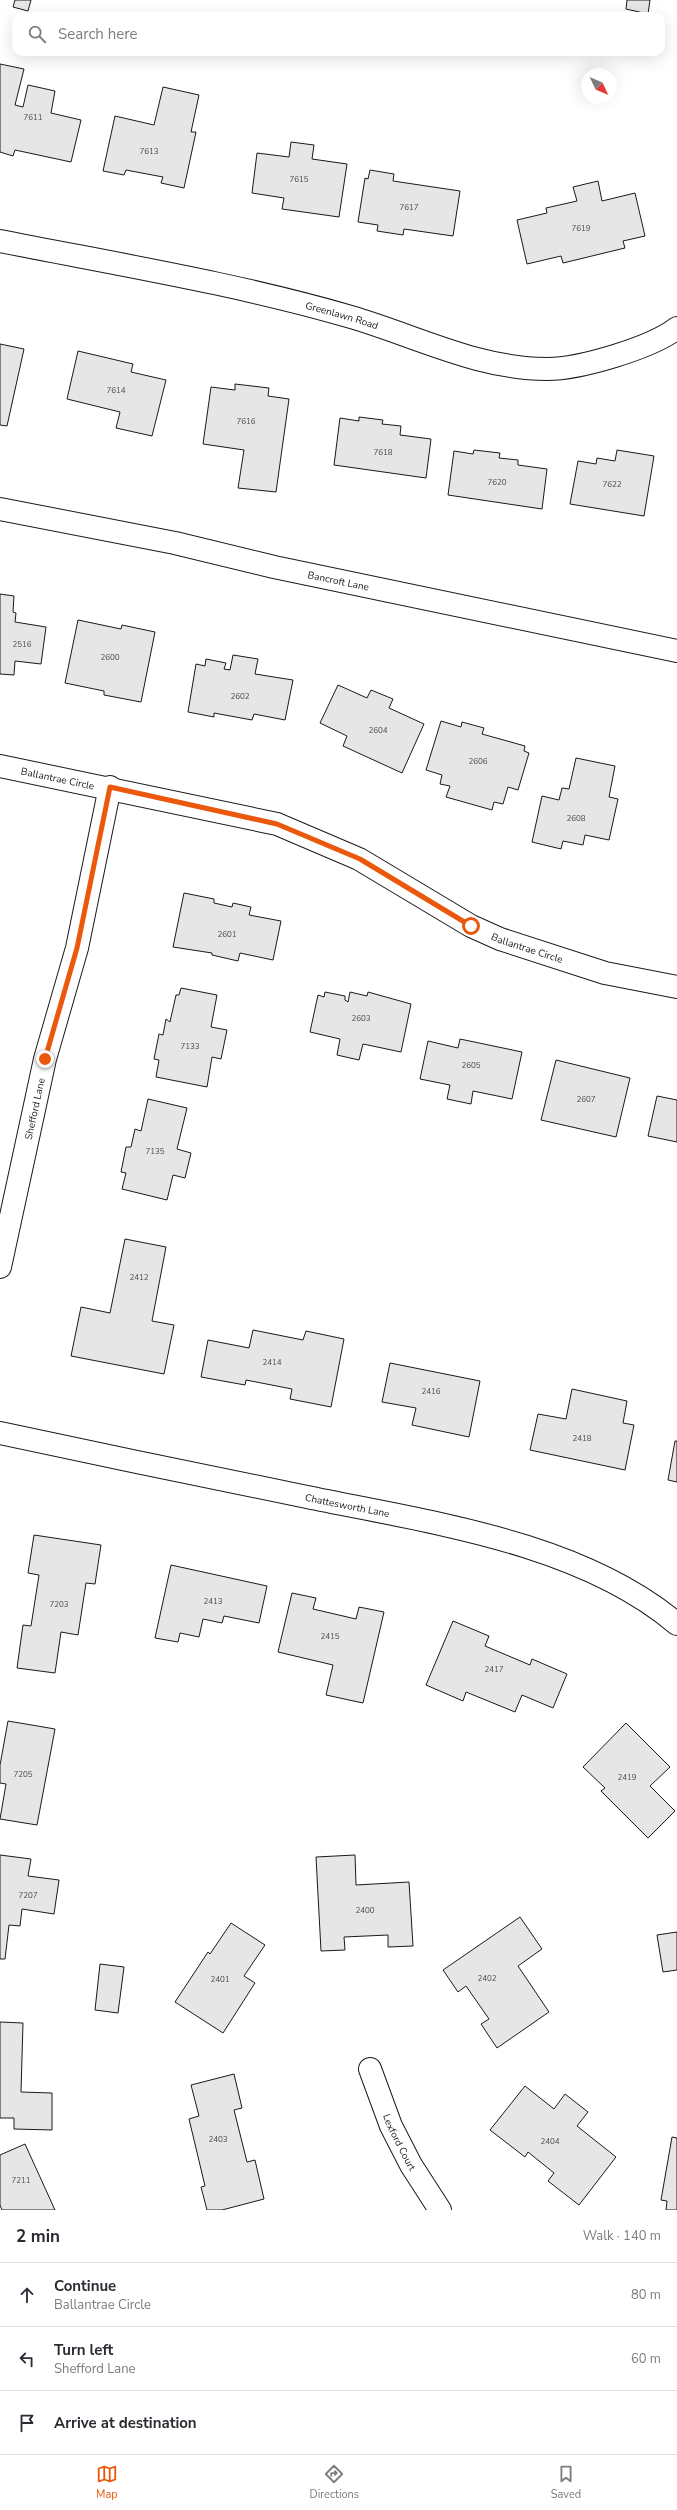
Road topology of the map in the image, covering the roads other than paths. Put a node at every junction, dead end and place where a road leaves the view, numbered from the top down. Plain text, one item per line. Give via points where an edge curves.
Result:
1 (0, 241) edge
2 (677, 328) edge
3 (0, 509) edge
4 (677, 651) edge
5 (0, 766) edge
6 (110, 787) junction
7 (677, 988) edge
8 (0, 1267) edge
9 (0, 1433) edge
10 (677, 1624) edge
11 (370, 2069) dead end
12 (440, 2210) edge

1 - 2 street, Greenlawn Road via 210,283 351,317 492,364 548,369 615,357
3 - 4 street, Bancroft Lane via 175,543 274,568
5 - 6 street, Ballantrae Circle
6 - 7 street, Ballantrae Circle via 277,824 360,859 471,926 500,939 604,973
6 - 8 street, Shefford Lane via 77,948 45,1059
9 - 10 street, Chattesworth Lane via 416,1520 545,1551 616,1583
11 - 12 street, Lexford Court via 391,2126 411,2165

